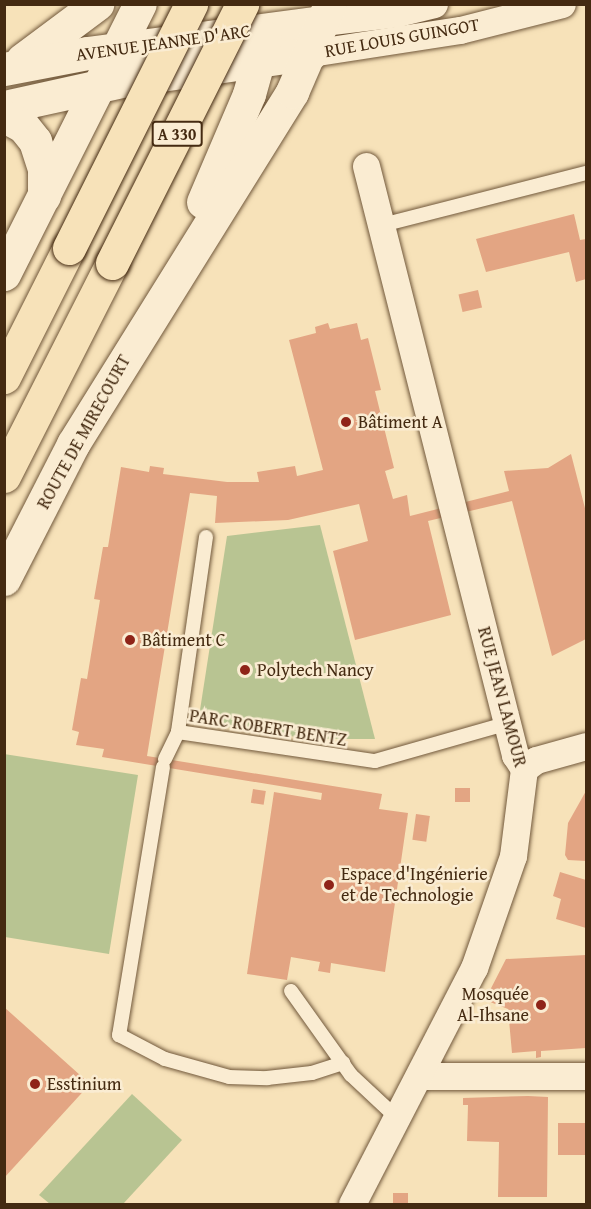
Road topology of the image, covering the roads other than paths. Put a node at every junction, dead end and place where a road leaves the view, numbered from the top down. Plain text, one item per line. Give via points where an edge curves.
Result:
1 (97, 4) edge
2 (140, 4) edge
3 (191, 4) edge
4 (242, 4) edge
5 (434, 4) edge
6 (562, 4) edge
7 (326, 13) edge
8 (264, 43) junction
9 (117, 49) junction
10 (311, 53) junction
11 (8, 68) edge
12 (99, 86) junction
13 (4, 107) edge
14 (4, 116) edge
15 (366, 166) dead end
16 (586, 173) edge
17 (44, 196) junction
18 (382, 225) junction
19 (4, 274) edge
20 (168, 287) junction
21 (4, 377) edge
22 (4, 476) edge
23 (206, 537) dead end
24 (4, 579) edge
25 (508, 723) junction
26 (178, 732) junction
27 (586, 746) edge
28 (524, 770) junction
29 (291, 991) dead end
30 (343, 1063) junction
31 (421, 1076) junction
32 (586, 1076) edge
33 (398, 1119) junction
34 (352, 1204) edge

1 - 11 main road
2 - 9 main road
3 - 21 highway, A 330, bridge
4 - 22 highway, A 330, bridge
5 - 7 street, RUE LOUIS GUINGOT via 398,13
6 - 10 street, RUE LOUIS GUINGOT via 460,30
7 - 8 main road, AVENUE JEANNE D'ARC
7 - 10 main road, ROUTE DE MIRECOURT
8 - 9 main road, AVENUE JEANNE D'ARC
8 - 10 main road, AVENUE JEANNE D'ARC
8 - 12 main road, AVENUE JEANNE D'ARC
8 - 20 main road, ROUTE DE MIRECOURT via 249,94
9 - 11 main road, AVENUE JEANNE D'ARC
9 - 12 main road
10 - 20 main road, ROUTE DE MIRECOURT via 292,92
12 - 13 main road, AVENUE JEANNE D'ARC
12 - 17 main road
14 - 17 main road via 23,126 35,141 44,169
15 - 18 street, RUE JEAN LAMOUR
16 - 18 lane
17 - 19 main road
18 - 25 street, RUE JEAN LAMOUR
20 - 24 main road, ROUTE DE MIRECOURT via 73,444
23 - 26 lane, PARC ROBERT BENTZ
25 - 26 lane, PARC ROBERT BENTZ via 375,761
25 - 28 street, RUE JEAN LAMOUR via 515,755
26 - 30 lane via 164,763 119,1035 165,1059 229,1077 267,1078
27 - 28 street via 536,760
28 - 31 street, RUE JEAN LAMOUR via 516,842 506,885 474,968
29 - 30 lane
30 - 33 lane
31 - 32 street
31 - 33 street, RUE JEAN LAMOUR
33 - 34 street, RUE JEAN LAMOUR

